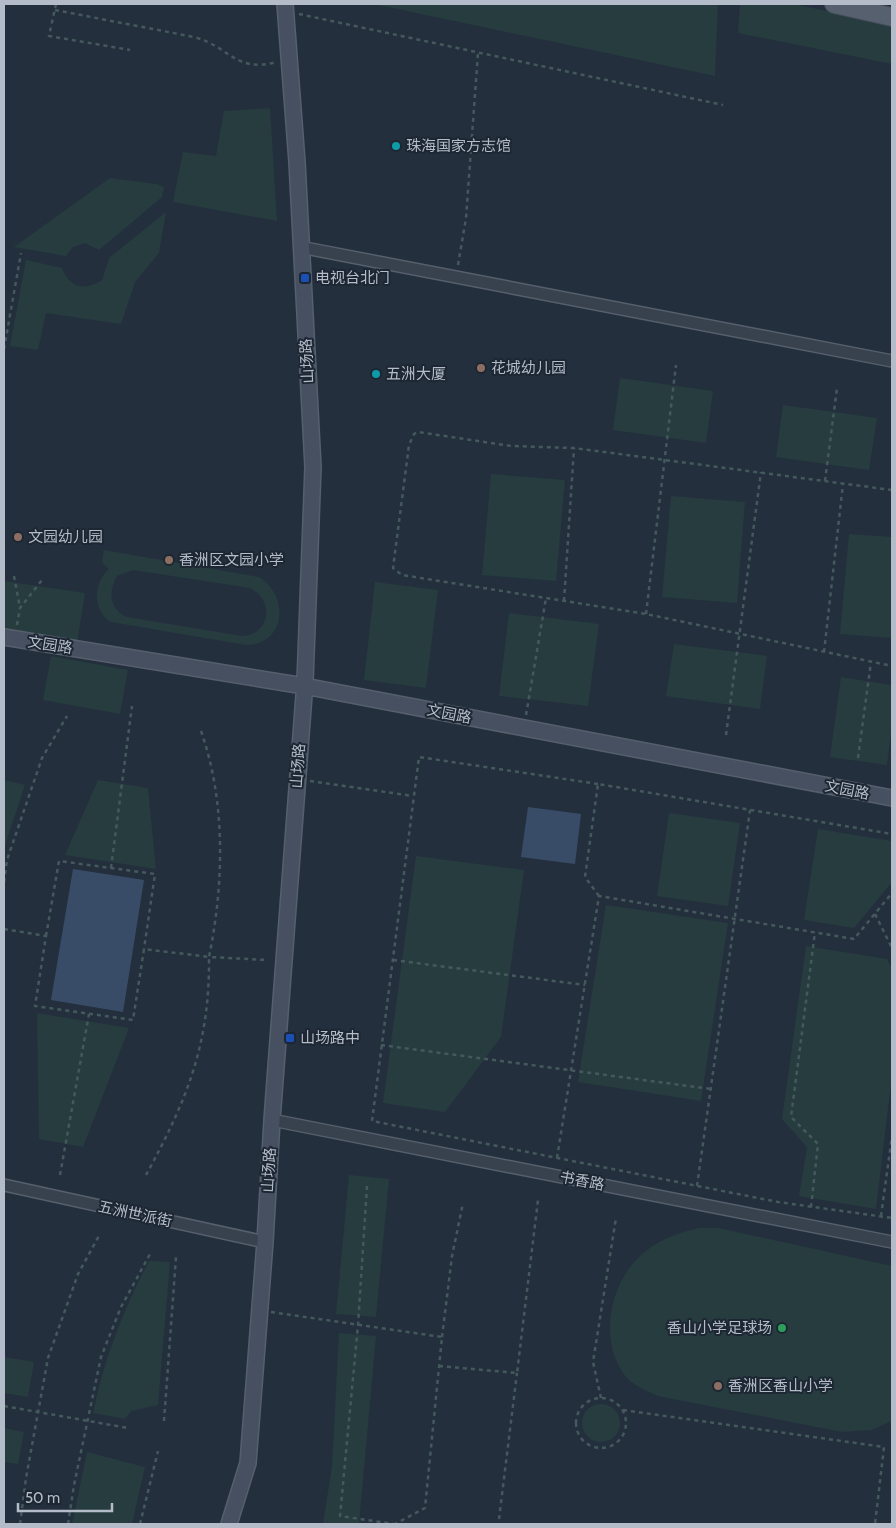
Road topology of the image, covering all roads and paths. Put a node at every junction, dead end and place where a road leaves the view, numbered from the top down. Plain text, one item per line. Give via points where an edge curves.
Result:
1 (56, 4) edge
2 (834, 4) edge
3 (285, 8) edge
4 (54, 10) junction
5 (892, 17) edge
6 (130, 50) dead end
7 (478, 53) junction
8 (288, 60) junction
9 (722, 105) dead end
10 (300, 247) junction
11 (21, 253) dead end
12 (455, 277) junction
13 (4, 349) edge
14 (892, 361) edge
15 (676, 365) dead end
16 (837, 388) dead end
17 (574, 448) junction
18 (663, 459) junction
19 (761, 472) junction
20 (824, 481) junction
21 (843, 484) junction
22 (892, 490) edge
23 (14, 576) dead end
24 (42, 580) dead end
25 (546, 598) junction
26 (564, 601) junction
27 (20, 608) junction
28 (646, 614) junction
29 (741, 634) junction
30 (9, 638) edge
31 (824, 652) junction
32 (871, 662) junction
33 (892, 666) edge
34 (304, 686) junction
35 (132, 706) dead end
36 (66, 716) dead end
37 (523, 728) junction
38 (201, 731) dead end
39 (726, 735) dead end
40 (858, 758) dead end
41 (298, 779) junction
42 (598, 784) junction
43 (413, 796) junction
44 (892, 798) edge
45 (750, 810) junction
46 (892, 834) edge
47 (6, 859) edge
48 (111, 868) junction
49 (4, 882) edge
50 (892, 894) edge
51 (599, 896) junction
52 (875, 914) junction
53 (734, 919) junction
54 (4, 929) edge
55 (815, 932) junction
56 (46, 936) junction
57 (892, 948) edge
58 (144, 949) junction
59 (209, 957) junction
60 (267, 960) dead end
61 (392, 960) junction
62 (585, 985) junction
63 (89, 1014) junction
64 (381, 1045) junction
65 (571, 1071) junction
66 (711, 1089) junction
67 (272, 1120) junction
68 (892, 1136) edge
69 (557, 1158) junction
70 (60, 1175) dead end
71 (146, 1175) dead end
72 (4, 1185) edge
73 (367, 1186) dead end
74 (697, 1186) junction
75 (538, 1200) dead end
76 (463, 1203) dead end
77 (811, 1207) junction
78 (881, 1216) junction
79 (616, 1218) dead end
80 (892, 1218) edge
81 (100, 1234) dead end
82 (266, 1242) junction
83 (892, 1242) edge
84 (150, 1254) dead end
85 (176, 1257) dead end
86 (260, 1310) junction
87 (358, 1325) junction
88 (442, 1337) junction
89 (439, 1366) junction
90 (517, 1373) junction
91 (601, 1398) junction
92 (4, 1406) edge
93 (623, 1410) junction
94 (39, 1412) junction
95 (88, 1421) junction
96 (164, 1421) dead end
97 (128, 1428) dead end
98 (158, 1451) dead end
99 (499, 1519) dead end
100 (20, 1524) edge
101 (68, 1524) edge
102 (140, 1524) edge
103 (229, 1524) edge
104 (394, 1524) edge
105 (875, 1524) edge

1 - 4 path
2 - 5 main road
3 - 7 path
3 - 8 street, 山场路
4 - 6 path via 49,36
4 - 8 path via 194,36 207,40 241,63 260,66
7 - 9 path
7 - 12 path via 466,218
8 - 10 street, 山场路
10 - 12 street
10 - 34 street, 山场路 via 313,467
11 - 13 path
12 - 14 street
15 - 18 path
16 - 20 path
17 - 18 path
17 - 25 path via 511,446 418,432 409,445 395,572
17 - 26 path
18 - 19 path
18 - 28 path
19 - 20 path
19 - 29 path
20 - 21 path
21 - 22 path
21 - 31 path
23 - 27 path
24 - 27 path
25 - 26 path
25 - 37 path
26 - 28 path
27 - 30 path
28 - 29 path
29 - 31 path
29 - 39 path
30 - 34 street, 文园路
31 - 32 path
32 - 33 path
32 - 40 path
34 - 37 street, 文园路
34 - 41 street, 山场路
35 - 48 path
36 - 47 path via 42,758
37 - 44 street, 文园路
38 - 59 path via 217,805 220,862 217,917
41 - 43 path
41 - 67 street, 山场路
42 - 43 path via 419,756
42 - 45 path
42 - 51 path via 585,877
43 - 61 path
45 - 46 path
45 - 53 path
47 - 49 path
48 - 56 path via 59,861
48 - 58 path via 155,874
50 - 52 path
51 - 53 path
51 - 62 path
52 - 55 path via 854,939
52 - 57 path
53 - 55 path
53 - 66 path
54 - 56 path
55 - 77 path via 791,1116 818,1144
56 - 63 path via 35,1006
58 - 59 path
58 - 63 path via 133,1020
59 - 60 path
59 - 71 path via 209,995 202,1043 170,1131
61 - 62 path
61 - 64 path
62 - 65 path
63 - 70 path
64 - 65 path
64 - 69 path via 372,1121
65 - 66 path
65 - 69 path
66 - 74 path
67 - 82 street, 山场路
67 - 83 street, 书香路
68 - 78 path
69 - 74 path
72 - 82 street, 五洲世派街
73 - 87 path
74 - 77 path
75 - 90 path
76 - 88 path via 452,1256
77 - 78 path
78 - 80 path
79 - 91 path via 594,1362
81 - 94 path via 78,1274 61,1318 48,1358
82 - 86 street, 山场路
84 - 95 path via 122,1307 101,1357
85 - 96 path
86 - 87 path
86 - 103 street, 山场路 via 248,1463
87 - 88 path
87 - 104 path via 340,1516
88 - 89 path
89 - 90 path
89 - 104 path via 424,1508
90 - 99 path
91 - 93 path via 610,1400
91 - 93 path via 585,1404 577,1419 579,1435 591,1446 606,1448 620,1440 626,1426
92 - 94 path
93 - 105 path via 884,1447
94 - 95 path
94 - 100 path
95 - 97 path
95 - 101 path
98 - 102 path

